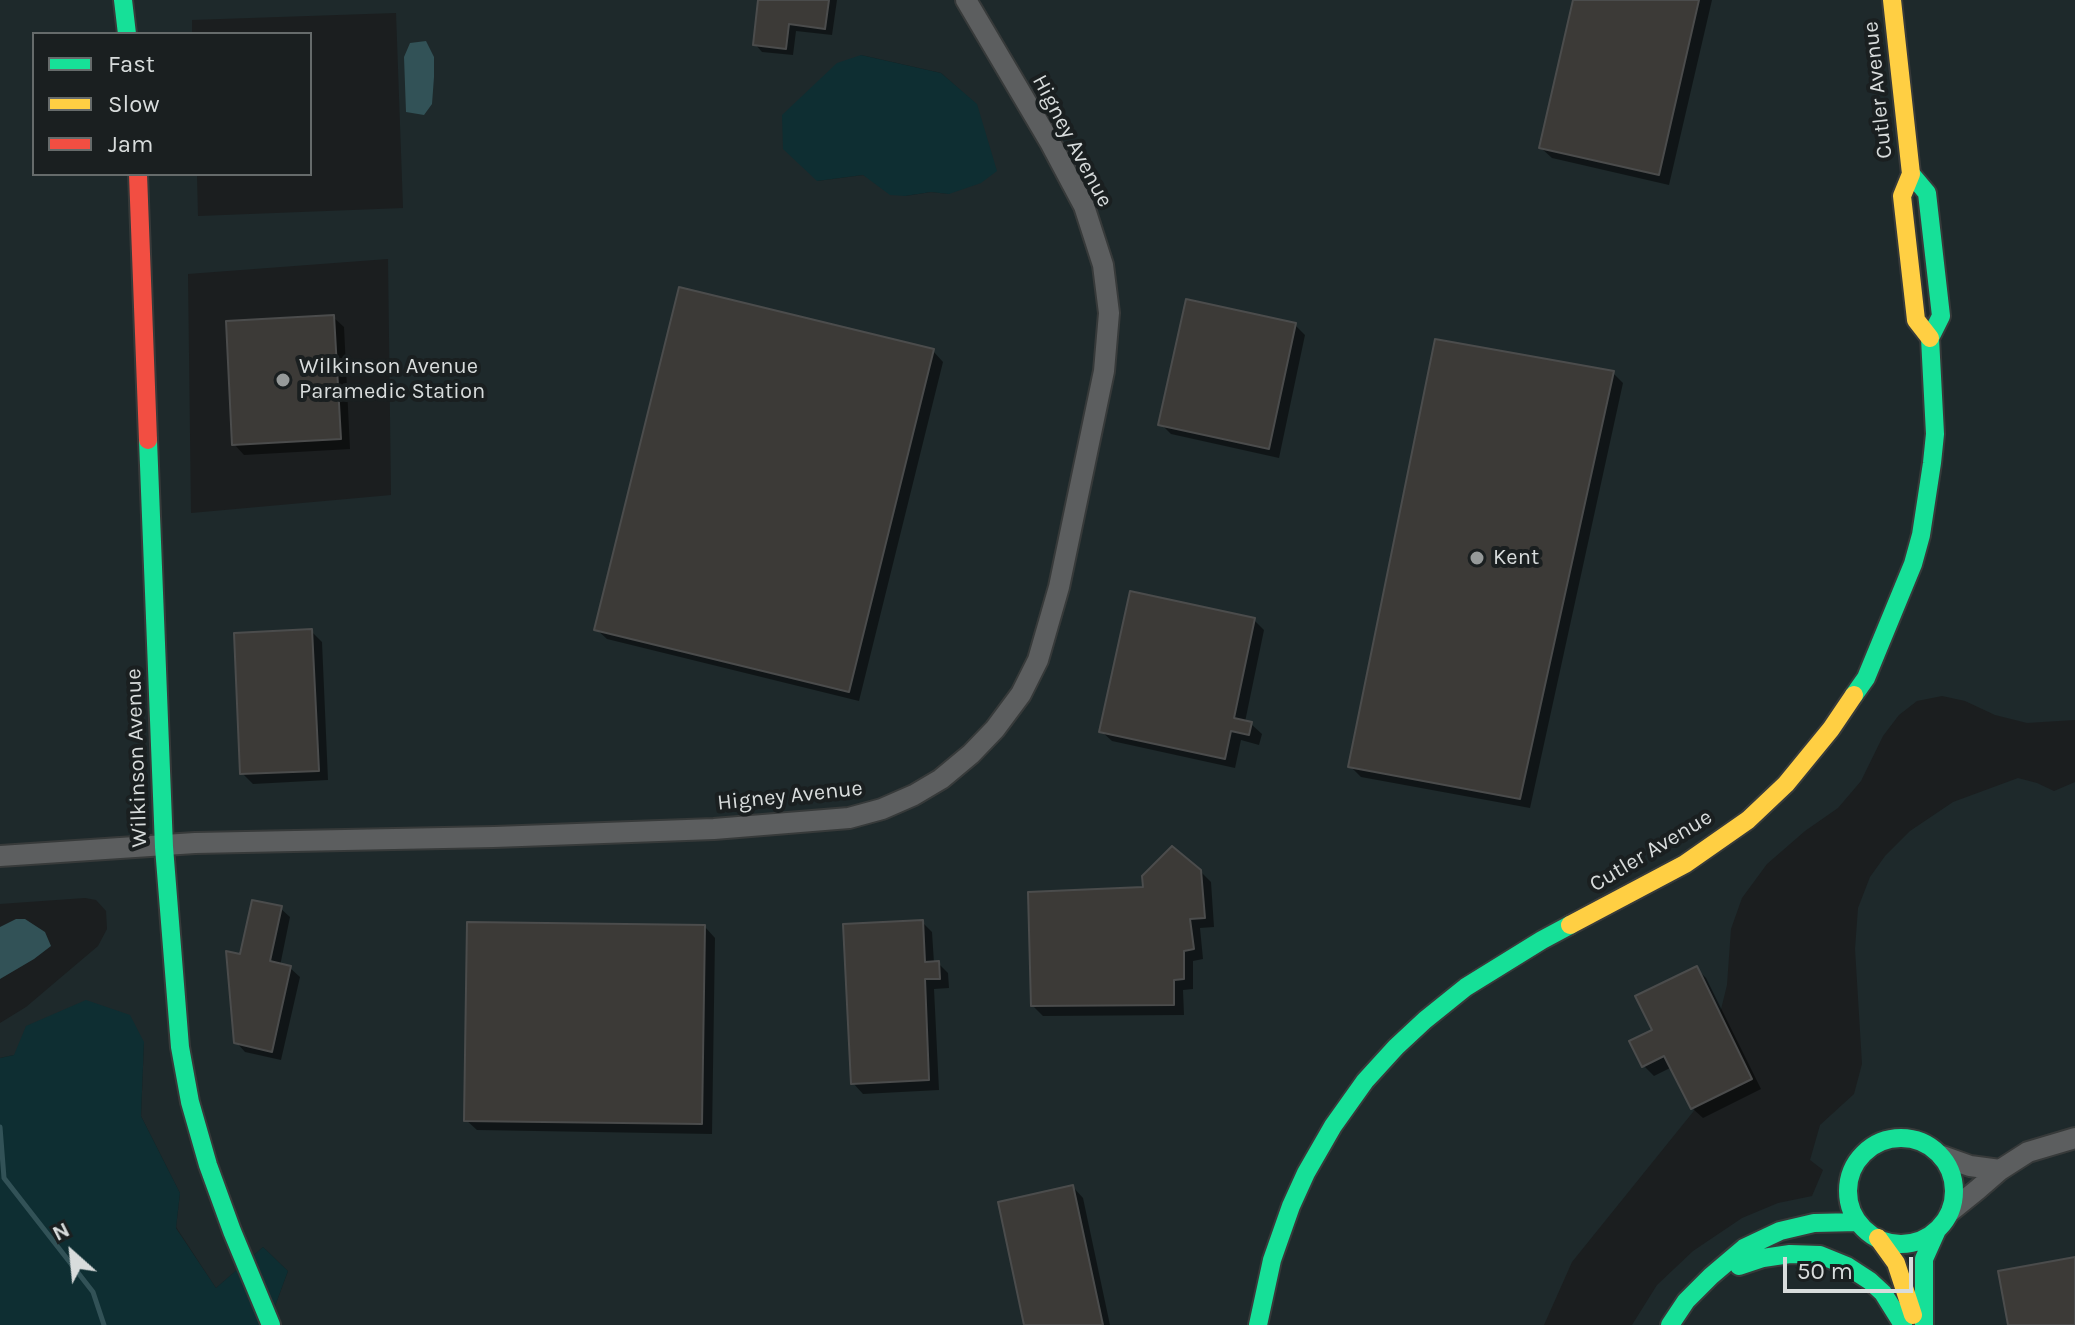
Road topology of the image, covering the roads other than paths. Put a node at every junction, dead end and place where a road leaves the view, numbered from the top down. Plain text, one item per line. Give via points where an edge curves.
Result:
1 (123, 0) edge
2 (966, 0) edge
3 (1892, 0) edge
4 (127, 32) edge
5 (138, 176) edge
6 (164, 847) junction
7 (0, 856) edge
8 (2075, 1138) edge
9 (1942, 1156) junction
10 (2000, 1170) junction
11 (1951, 1211) junction
12 (1858, 1222) junction
13 (1937, 1230) junction
14 (1878, 1238) junction
15 (1711, 1276) junction
16 (271, 1325) edge
17 (1258, 1325) edge
18 (1670, 1325) edge
19 (1903, 1325) edge
20 (1916, 1325) edge
21 (1924, 1325) edge

1 - 4 street
2 - 6 street, Higney Avenue via 1084,206 1103,265 1109,313 1104,371 1059,587 1038,660 995,729 941,779 882,809 849,818 714,829
3 - 17 street, Cutler Avenue via 1911,174 1902,196 1916,320 1930,338 1935,434 1913,564 1866,678 1786,784 1748,820 1685,864 1466,987 1396,1047 1365,1081 1306,1173 1272,1260
5 - 6 street, Wilkinson Avenue
6 - 7 street, Higney Avenue
6 - 16 street, Wilkinson Avenue via 180,1047 190,1102 208,1165
8 - 10 street via 2028,1152
9 - 10 street
9 - 11 street via 1954,1182
9 - 12 street via 1905,1138 1872,1146 1856,1165 1848,1190
10 - 11 street
11 - 13 street
12 - 14 street
12 - 15 street via 1814,1223 1780,1231 1744,1248
13 - 14 street via 1903,1244
13 - 21 street via 1924,1259
14 - 20 street via 1896,1263
15 - 18 street
15 - 19 street via 1763,1258 1820,1255 1870,1281

